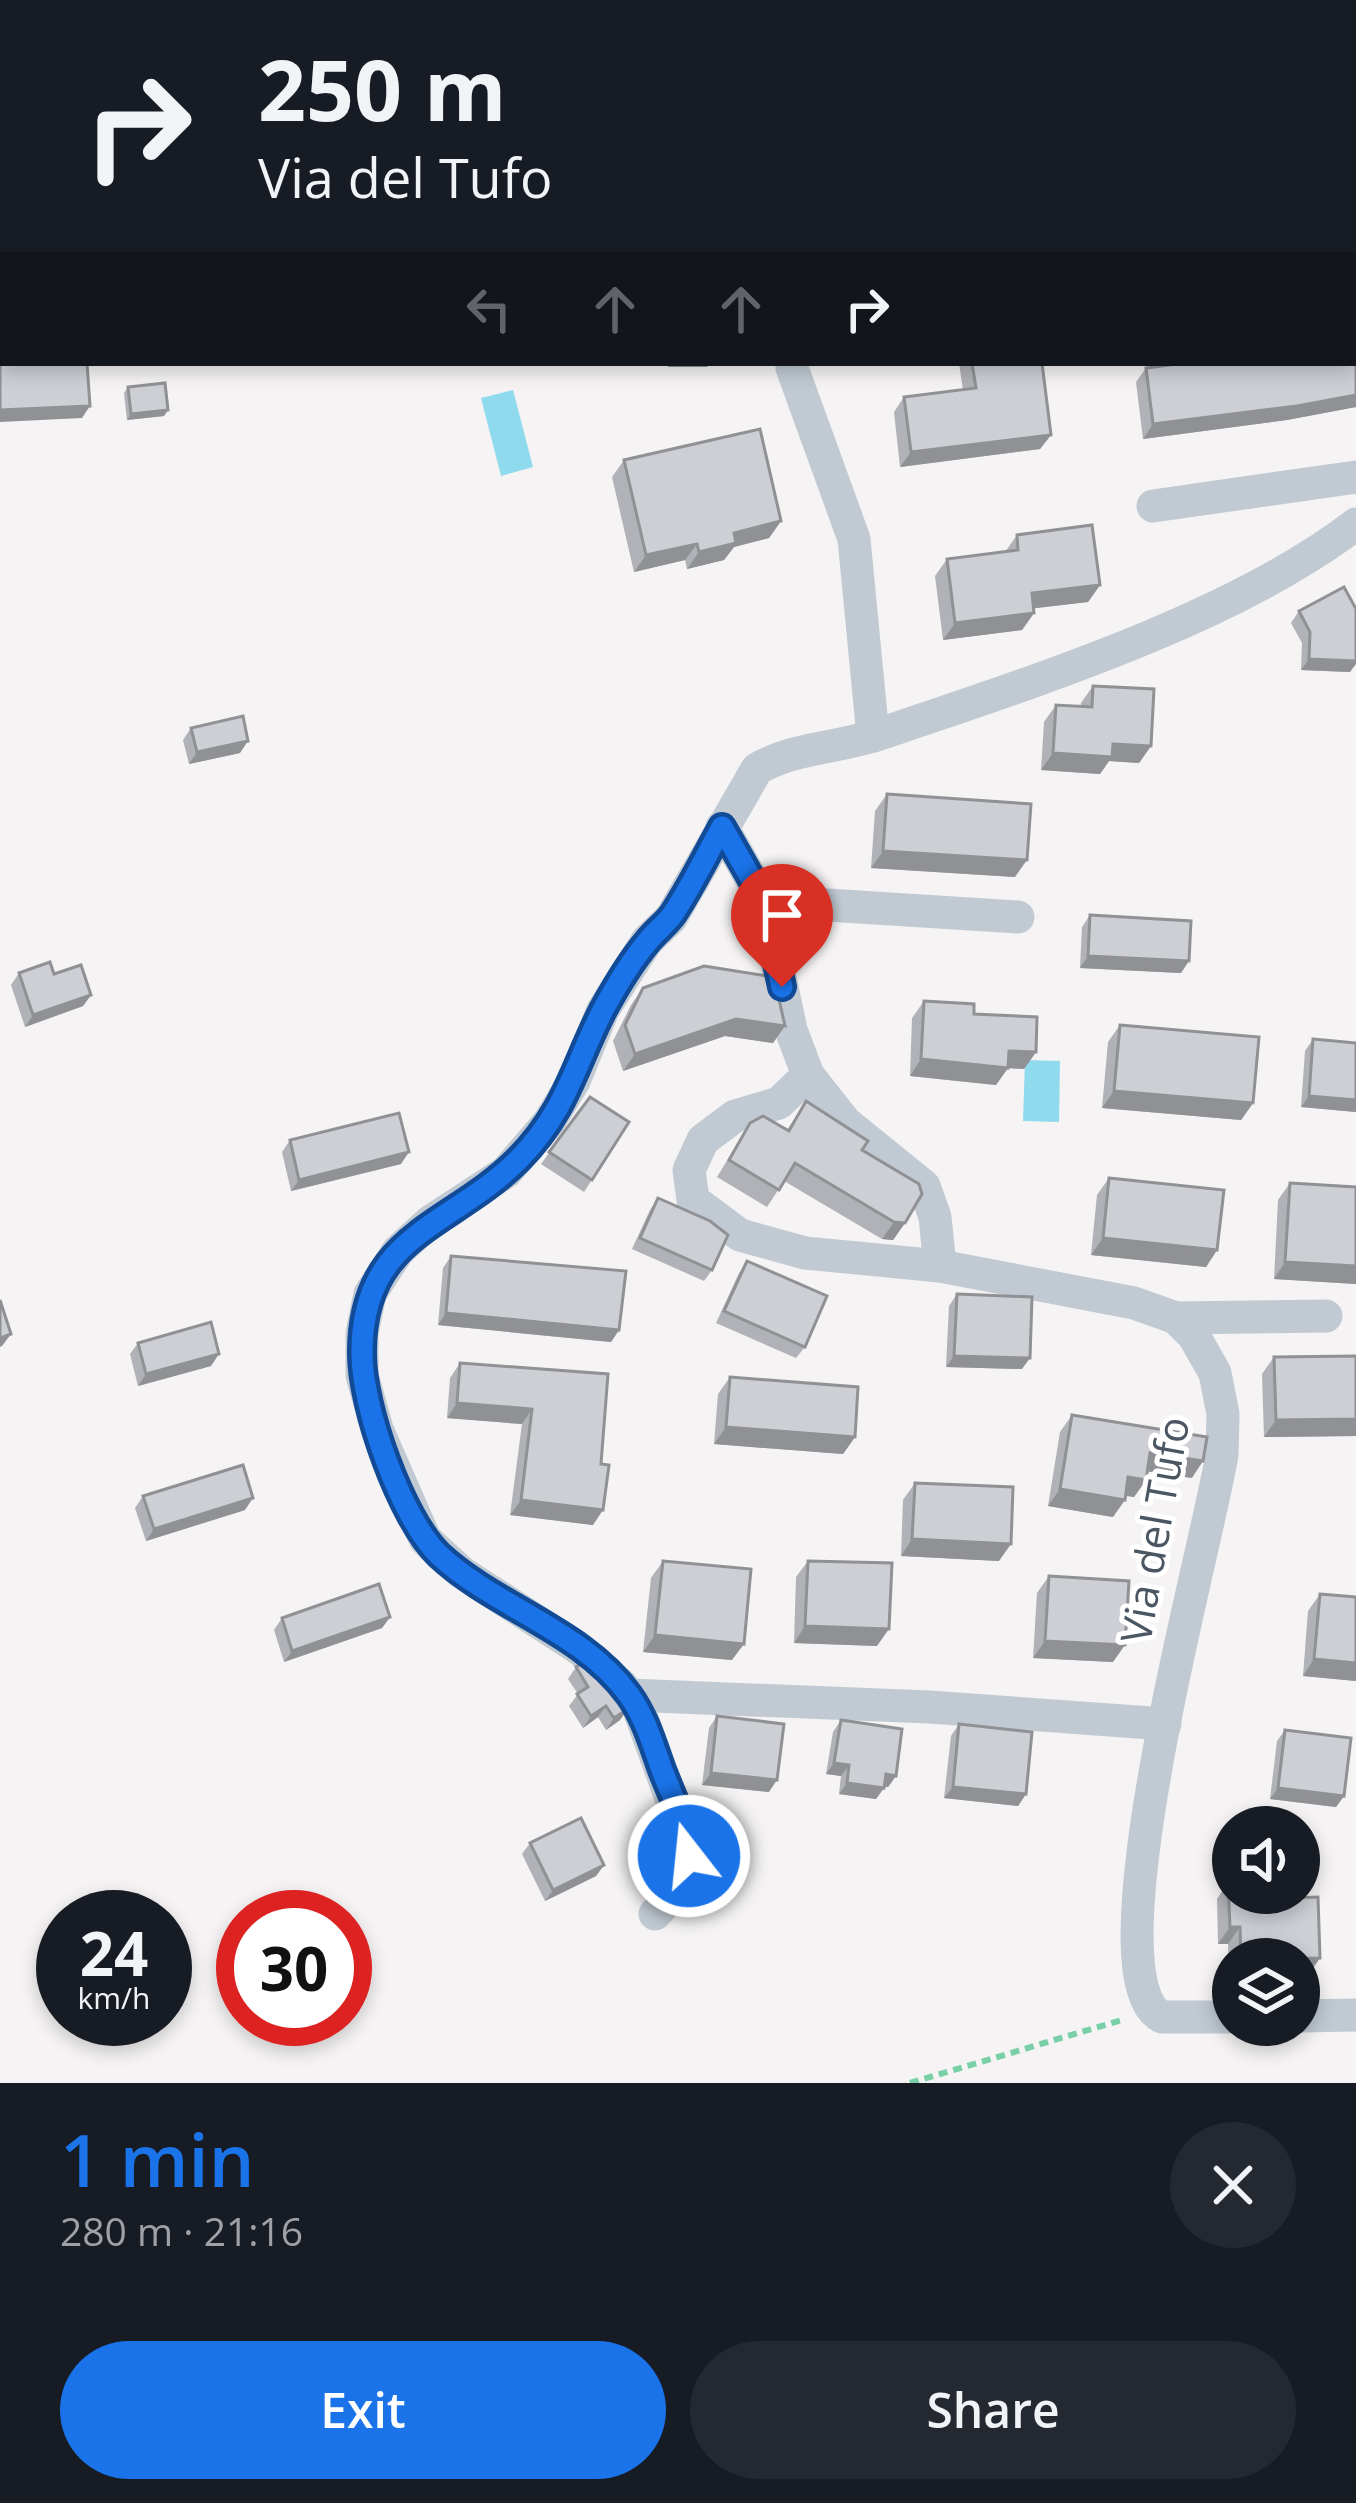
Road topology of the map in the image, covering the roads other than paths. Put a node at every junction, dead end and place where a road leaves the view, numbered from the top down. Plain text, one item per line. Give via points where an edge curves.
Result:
1 (792, 368) dead end
2 (1356, 477) edge
3 (1153, 506) dead end
4 (1356, 524) edge
5 (873, 736) junction
6 (722, 827) junction
7 (764, 901) junction
8 (1018, 917) dead end
9 (808, 1075) junction
10 (940, 1266) junction
11 (1326, 1316) dead end
12 (1176, 1318) junction
13 (629, 1695) junction
14 (1165, 1724) junction
15 (655, 1914) dead end
16 (1356, 2015) edge
17 (1320, 2016) edge
18 (1212, 2018) edge

1 - 5 street via 854,538
2 - 3 street
4 - 5 street via 1273,577 1178,622
5 - 6 street via 777,757 757,769
6 - 7 street
6 - 13 street via 671,918 603,1010 549,1122 506,1172 398,1251 370,1294 362,1333 377,1429 425,1539
7 - 8 street
7 - 9 street
9 - 10 street via 845,1122 924,1186
9 - 10 street via 779,1103 735,1116 704,1140 689,1171 693,1200 740,1235 805,1253
10 - 12 street
11 - 12 street
12 - 14 street, Via del Tufo via 1215,1373 1223,1441
13 - 14 street
13 - 15 street via 689,1848 680,1887
14 - 18 street, Via del Tufo via 1139,1885 1138,1973 1152,2013
16 - 17 street

